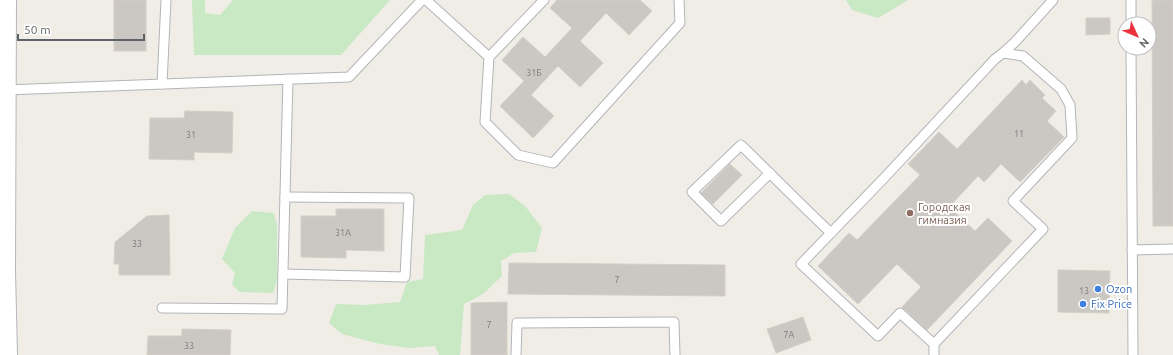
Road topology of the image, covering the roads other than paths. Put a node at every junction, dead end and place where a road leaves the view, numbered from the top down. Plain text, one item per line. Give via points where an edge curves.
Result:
1 (5, 0) edge
2 (166, 0) edge
3 (422, 0) edge
4 (426, 0) edge
5 (544, 0) edge
6 (679, 0) edge
7 (1053, 0) edge
8 (1131, 0) edge
9 (1131, 16) edge
10 (1004, 53) junction
11 (1131, 56) edge
12 (489, 57) junction
13 (288, 79) junction
14 (162, 84) junction
15 (5, 90) junction
16 (770, 173) junction
17 (285, 197) junction
18 (831, 233) junction
19 (1173, 249) edge
20 (1132, 250) junction
21 (283, 274) junction
22 (162, 308) dead end
23 (934, 344) junction
24 (6, 355) edge
25 (516, 355) edge
26 (675, 355) edge
27 (934, 355) edge
28 (1133, 355) edge

1 - 15 main road
2 - 14 lane
3 - 13 lane via 349,77
4 - 12 lane
5 - 12 lane
6 - 12 lane via 680,23 553,163 518,155 485,122
7 - 10 lane
8 - 9 lane
10 - 18 lane
10 - 23 lane via 1023,56 1061,89 1070,105 1072,138 1013,201 1042,229
11 - 20 lane
13 - 14 lane
13 - 17 lane
14 - 15 lane
15 - 24 main road
16 - 16 lane via 741,145 692,192 721,221
16 - 18 lane
17 - 21 lane
17 - 21 lane via 409,198 405,277
18 - 23 lane via 801,264 878,336 900,313
19 - 20 lane
20 - 28 lane
21 - 22 lane via 282,309
23 - 27 lane
25 - 26 lane via 517,324 674,322

